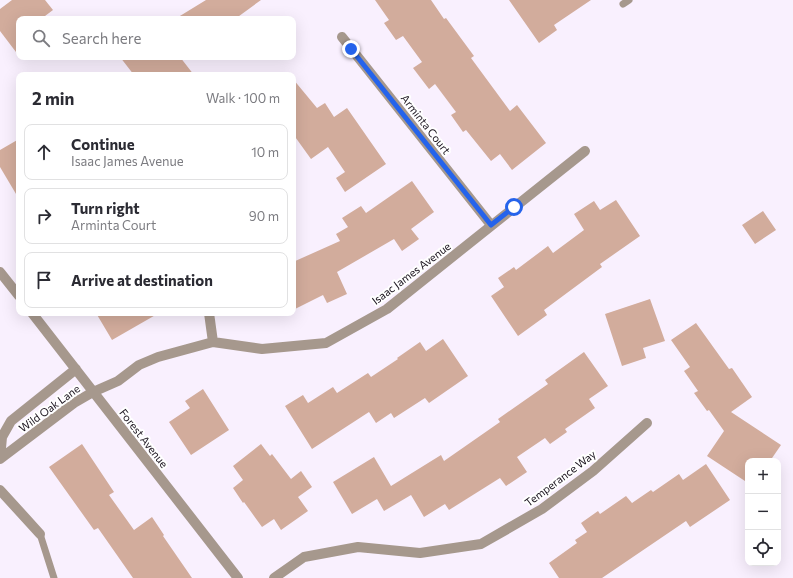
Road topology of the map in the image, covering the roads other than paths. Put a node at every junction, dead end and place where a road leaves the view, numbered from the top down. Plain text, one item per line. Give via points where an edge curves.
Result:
1 (342, 37) dead end
2 (585, 151) dead end
3 (491, 225) junction
4 (0, 272) edge
5 (16, 292) edge
6 (34, 316) edge
7 (209, 316) edge
8 (213, 342) junction
9 (76, 369) junction
10 (93, 392) junction
11 (646, 423) dead end
12 (0, 459) edge
13 (0, 490) edge
14 (40, 534) joint
15 (54, 578) edge
16 (238, 578) edge
17 (274, 578) edge

1 - 3 street, Arminta Court
2 - 3 street, Isaac James Avenue
3 - 8 street, Isaac James Avenue via 387,309 326,343 262,349
4 - 5 street
6 - 9 street, Forest Avenue
7 - 8 street
8 - 10 street, Isaac James Avenue via 158,357 139,365 118,381
9 - 10 street, Forest Avenue
9 - 12 street, Wild Oak Lane via 11,421 2,437
10 - 12 street, Wild Oak Lane via 74,403
10 - 16 street, Forest Avenue
11 - 17 street, Temperance Way via 593,471 542,510 481,544 420,553 358,547 304,557
13 - 14 street
14 - 15 lane

